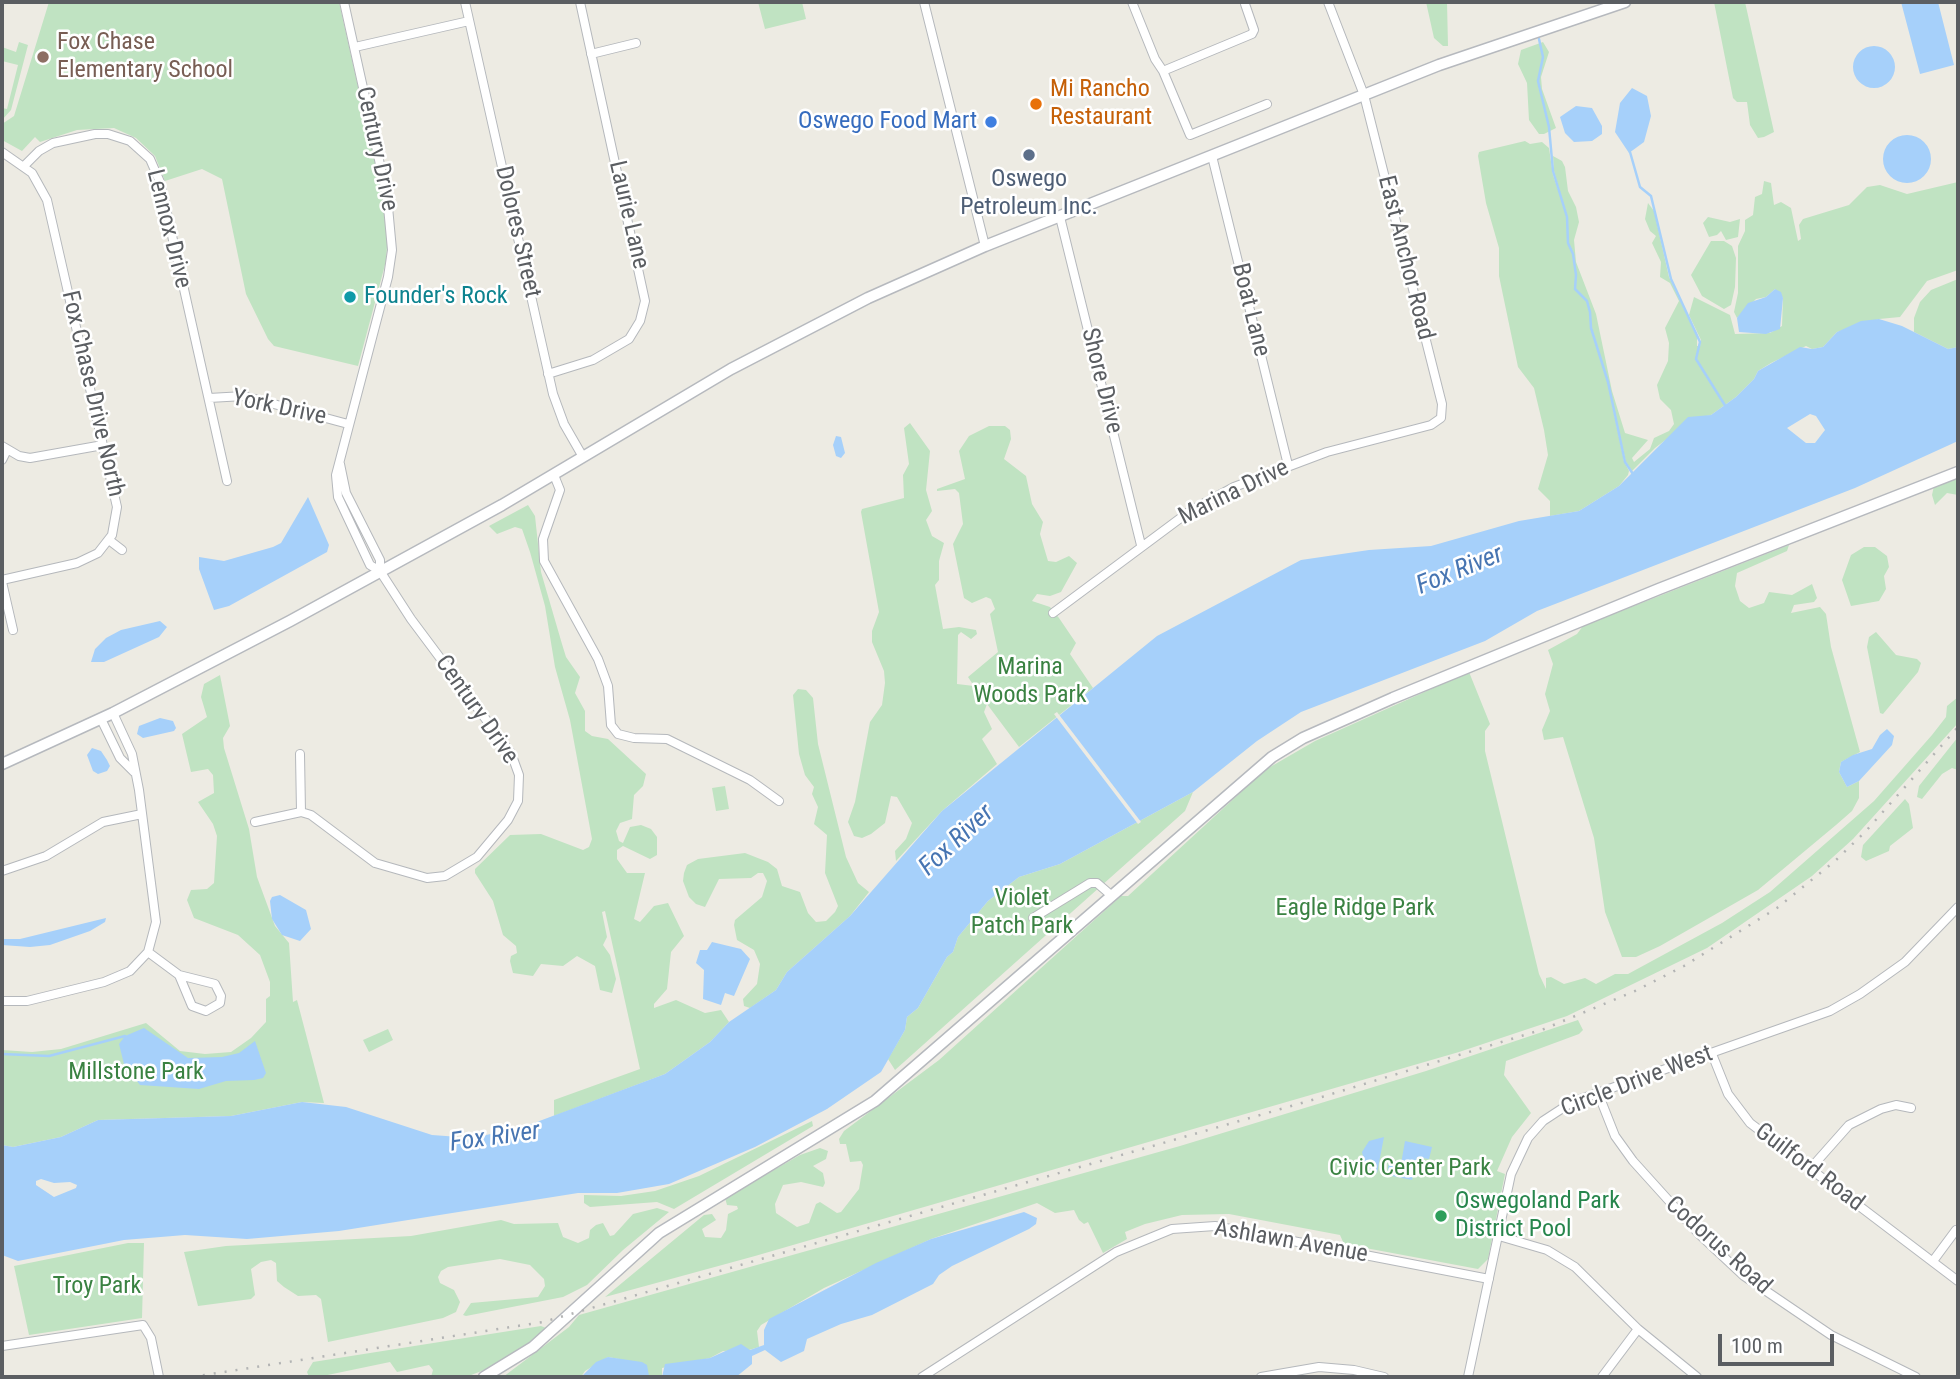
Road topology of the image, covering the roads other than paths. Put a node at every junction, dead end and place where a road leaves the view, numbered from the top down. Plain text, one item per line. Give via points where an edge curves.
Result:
1 (344, 2) edge
2 (465, 2) edge
3 (580, 2) edge
4 (924, 2) edge
5 (1132, 2) edge
6 (1328, 2) edge
7 (1625, 2) edge
8 (1245, 4) dead end
9 (469, 21) junction
10 (635, 43) dead end
11 (355, 47) junction
12 (591, 54) junction
13 (1163, 71) junction
14 (1364, 95) junction
15 (1267, 104) dead end
16 (2, 152) edge
17 (1212, 156) junction
18 (25, 165) junction
19 (1060, 216) junction
20 (985, 246) junction
21 (548, 374) junction
22 (209, 398) junction
23 (1439, 421) joint
24 (348, 424) junction
25 (103, 445) junction
26 (5, 448) edge
27 (583, 457) junction
28 (2, 460) edge
29 (1288, 465) junction
30 (1958, 472) edge
31 (554, 475) junction
32 (227, 481) dead end
33 (109, 540) junction
34 (1141, 545) junction
35 (122, 550) dead end
36 (380, 571) junction
37 (2, 581) edge
38 (1053, 612) dead end
39 (13, 630) dead end
40 (114, 713) junction
41 (101, 719) junction
42 (300, 754) dead end
43 (2, 764) edge
44 (134, 772) junction
45 (779, 801) dead end
46 (300, 812) junction
47 (142, 814) junction
48 (255, 822) dead end
49 (2, 871) edge
50 (1112, 896) junction
51 (1958, 907) edge
52 (1033, 919) dead end
53 (148, 952) junction
54 (180, 975) junction
55 (2, 1001) edge
56 (1712, 1054) junction
57 (1598, 1093) junction
58 (1911, 1108) dead end
59 (1810, 1169) junction
60 (1956, 1230) dead end
61 (1499, 1237) junction
62 (1933, 1261) junction
63 (1489, 1279) junction
64 (1958, 1281) edge
65 (1638, 1329) junction
66 (2, 1346) edge
67 (159, 1377) edge
68 (484, 1377) edge
69 (922, 1377) edge
70 (1261, 1377) edge
71 (1384, 1377) edge
72 (1468, 1377) edge
73 (1602, 1377) edge
74 (1697, 1377) edge
75 (1916, 1377) edge

1 - 11 street, Century Drive
2 - 9 street, Dolores Street
3 - 12 street, Laurie Lane
4 - 20 street
5 - 13 street
6 - 14 street, East Anchor Road
7 - 14 main road
8 - 13 street via 1252,34
9 - 11 street
9 - 21 street, Dolores Street
10 - 12 street
11 - 24 street, Century Drive via 387,196 392,250
12 - 21 street, Laurie Lane via 645,301 629,339 593,360
13 - 15 street via 1190,135
14 - 17 main road
14 - 23 street, East Anchor Road via 1442,404
16 - 18 street, Fox Chase Drive North
17 - 19 main road
17 - 29 street, Boat Lane
18 - 22 street, Lennox Drive via 53,143 95,134 131,141 150,159 160,182
18 - 25 street, Fox Chase Drive North via 47,200
19 - 20 main road
19 - 34 street, Shore Drive
20 - 27 main road via 802,331
21 - 27 street, Dolores Street via 557,408
22 - 24 street, York Drive via 244,396
22 - 32 street, Lennox Drive
23 - 29 street, Marina Drive
24 - 36 street, Century Drive via 336,486 342,509 370,565
25 - 26 street via 41,458 19,456
25 - 33 street, Fox Chase Drive North via 117,507
26 - 28 street
27 - 31 main road
29 - 34 street, Marina Drive via 1189,511
30 - 50 main road via 1621,604 1303,738 1254,772
31 - 36 main road
31 - 45 street via 559,490 543,539 544,561 598,659 608,686 611,725 618,734 667,739 750,780
33 - 35 street
33 - 37 street via 88,559
34 - 38 street, Marina Drive
36 - 40 main road
36 - 46 street, Century Drive via 511,753 519,775 518,801 477,857 445,876 427,878 375,863 322,822
37 - 39 street
40 - 41 main road
40 - 44 street via 132,754
41 - 43 main road
41 - 44 street via 120,758
42 - 46 street
44 - 47 street
46 - 48 street
47 - 49 street via 103,822 46,856
47 - 53 street via 156,922
50 - 52 street via 1097,883 1090,883
50 - 68 main road via 876,1101 659,1234 567,1320
51 - 56 street, Circle Drive West via 1913,956 1860,994 1806,1021
53 - 54 street
53 - 55 street via 130,971 104,982 27,1001
54 - 54 street via 192,1006 206,1011 220,1003 215,984
56 - 57 street, Circle Drive West
56 - 59 street, Guilford Road via 1737,1109
57 - 61 street, Circle Drive West via 1558,1110 1528,1138 1511,1174
57 - 75 street, Codorus Road via 1615,1136 1633,1161 1744,1276 1831,1335
58 - 59 street via 1881,1109 1849,1125
59 - 62 street, Guilford Road
60 - 62 street
61 - 63 street, Circle Drive West
61 - 65 street via 1547,1250 1575,1267
62 - 64 street, Guilford Road
63 - 69 street, Ashlawn Avenue via 1215,1226 1172,1229 1116,1252
63 - 72 street, Circle Drive West
65 - 73 street
65 - 74 street
66 - 67 street via 143,1325 151,1338
70 - 71 street via 1319,1367

